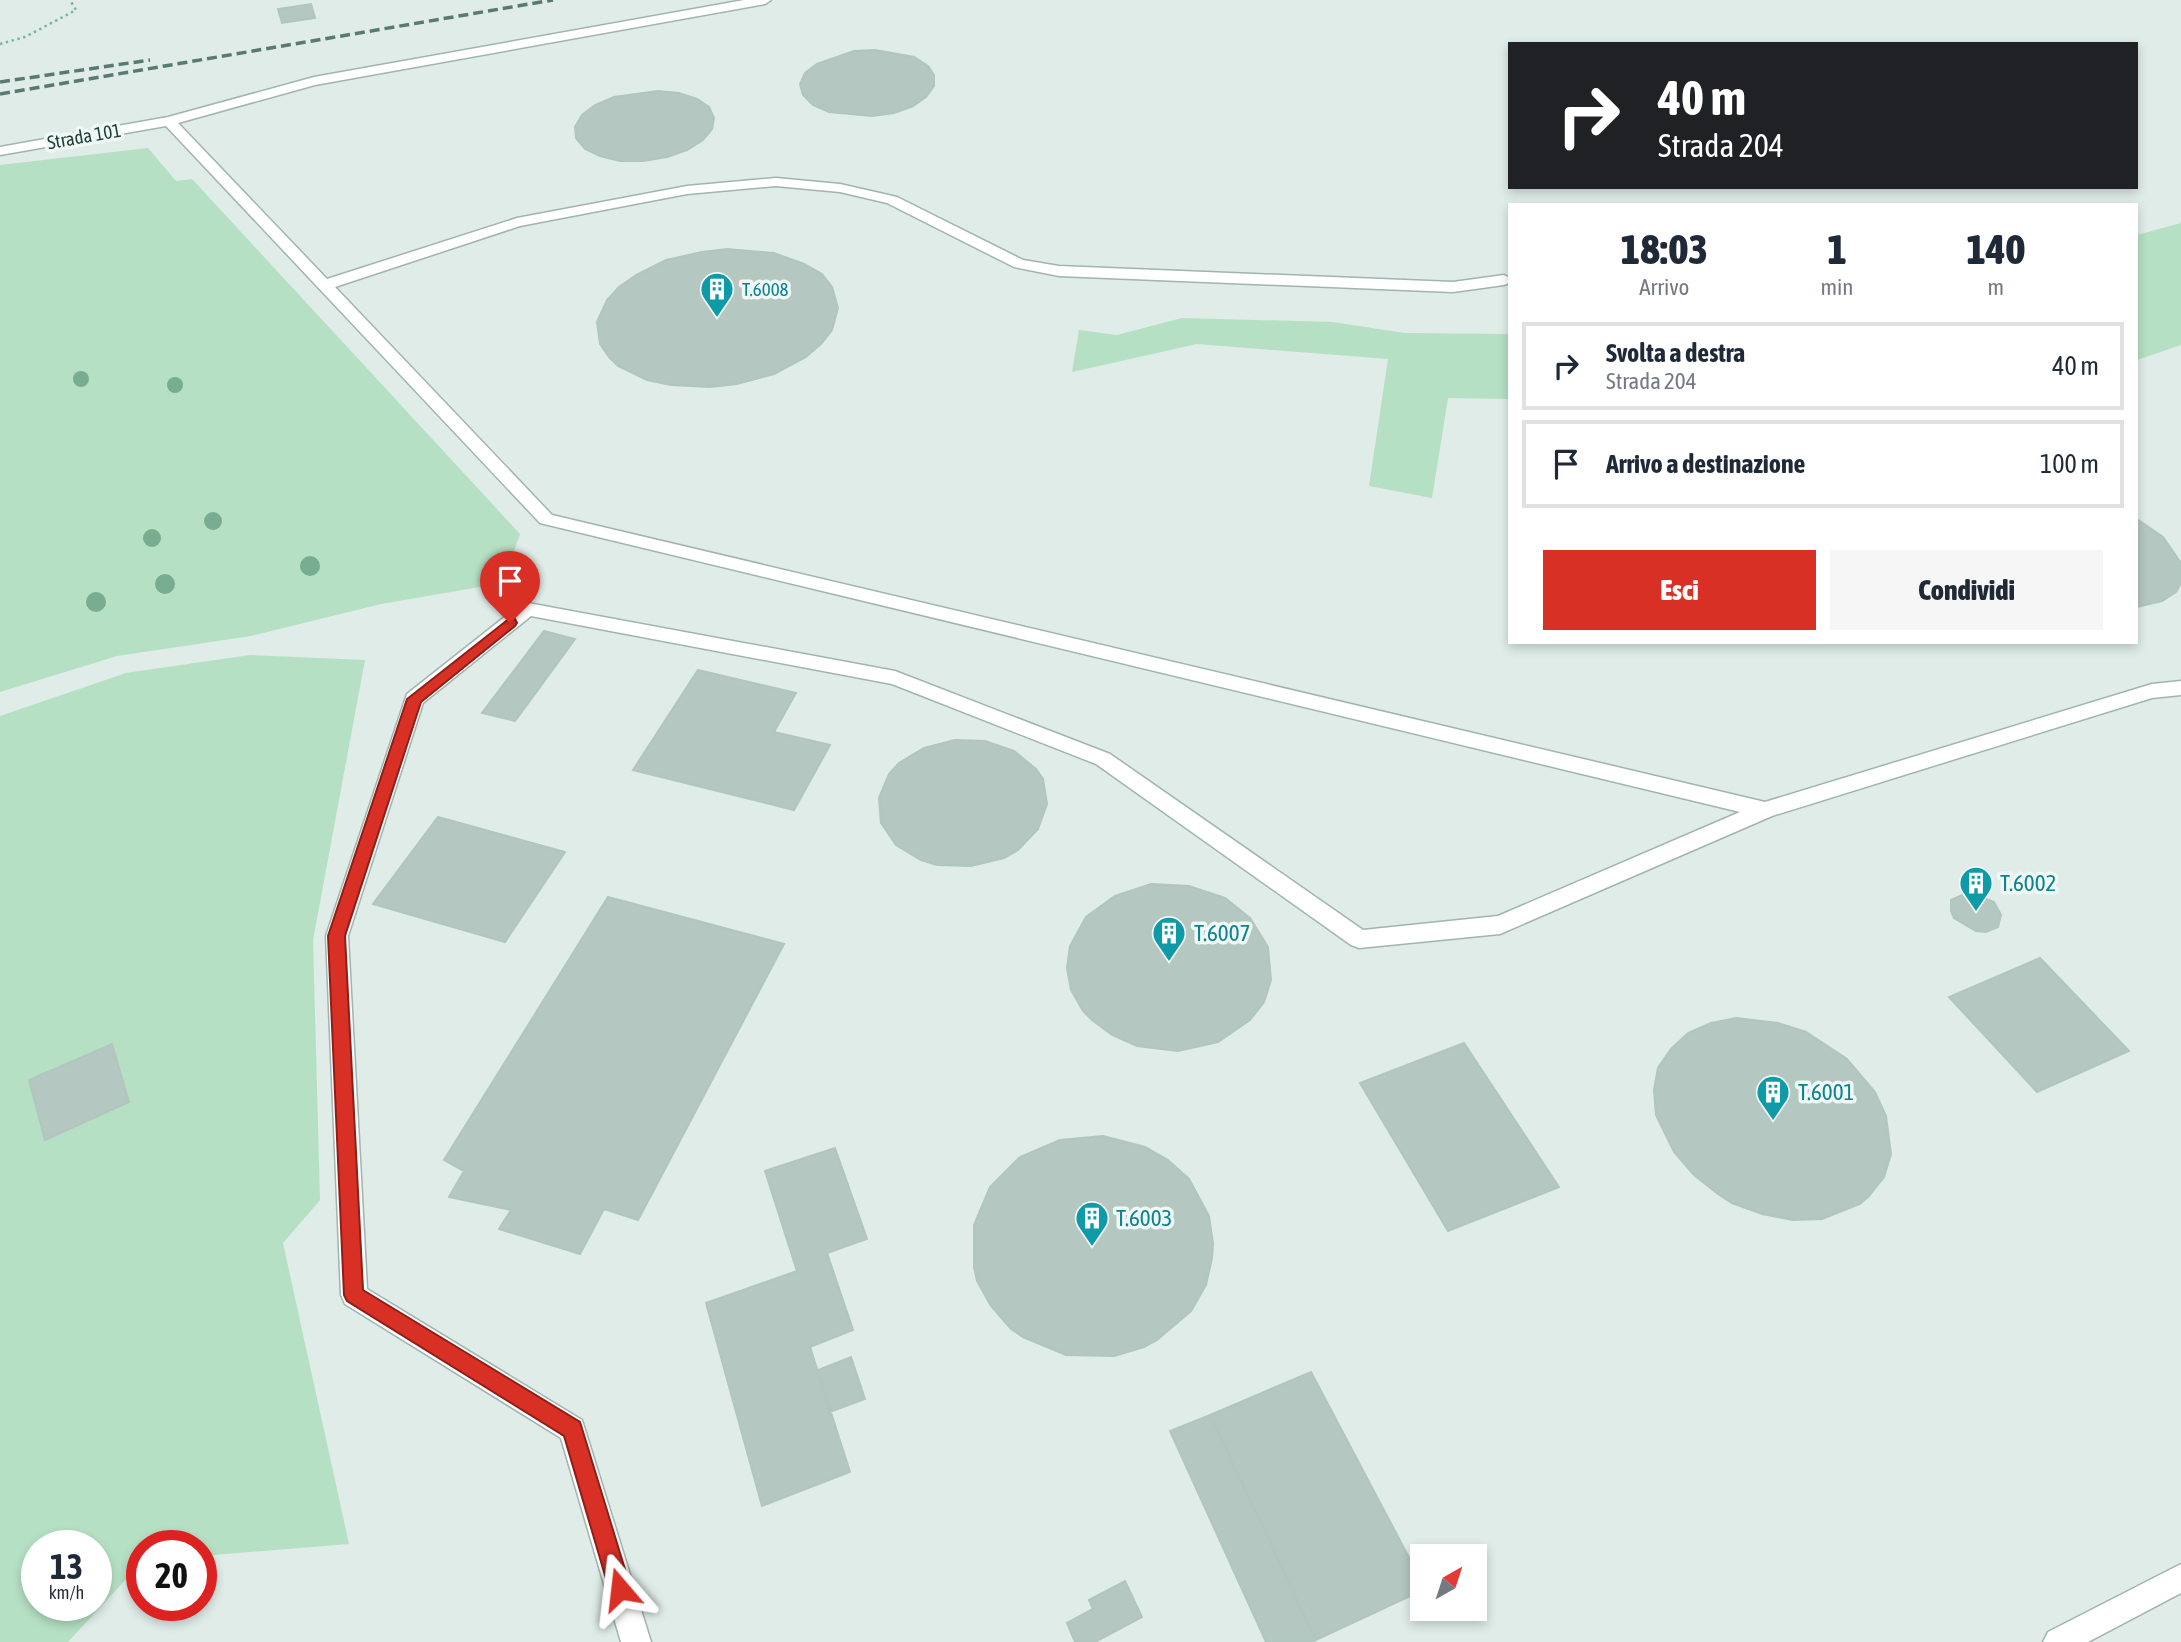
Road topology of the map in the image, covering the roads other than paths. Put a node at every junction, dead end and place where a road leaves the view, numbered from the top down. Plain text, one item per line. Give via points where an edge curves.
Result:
1 (765, 0) edge
2 (169, 121) junction
3 (0, 151) edge
4 (1504, 280) dead end
5 (324, 285) junction
6 (2181, 688) edge
7 (1765, 810) junction
8 (2181, 1578) edge
9 (636, 1642) edge
10 (2058, 1642) edge

1 - 2 lane, Strada 101 via 314,81
2 - 3 lane, Strada 101
2 - 5 lane
4 - 5 lane via 1453,287 1059,271 1019,264 892,200 840,188 776,182 687,190 517,222
5 - 7 lane via 546,519
6 - 7 lane via 2151,691
7 - 9 lane via 1500,925 1359,939 1103,759 895,678 528,609 414,699 337,936 354,1295 572,1429
8 - 10 lane

